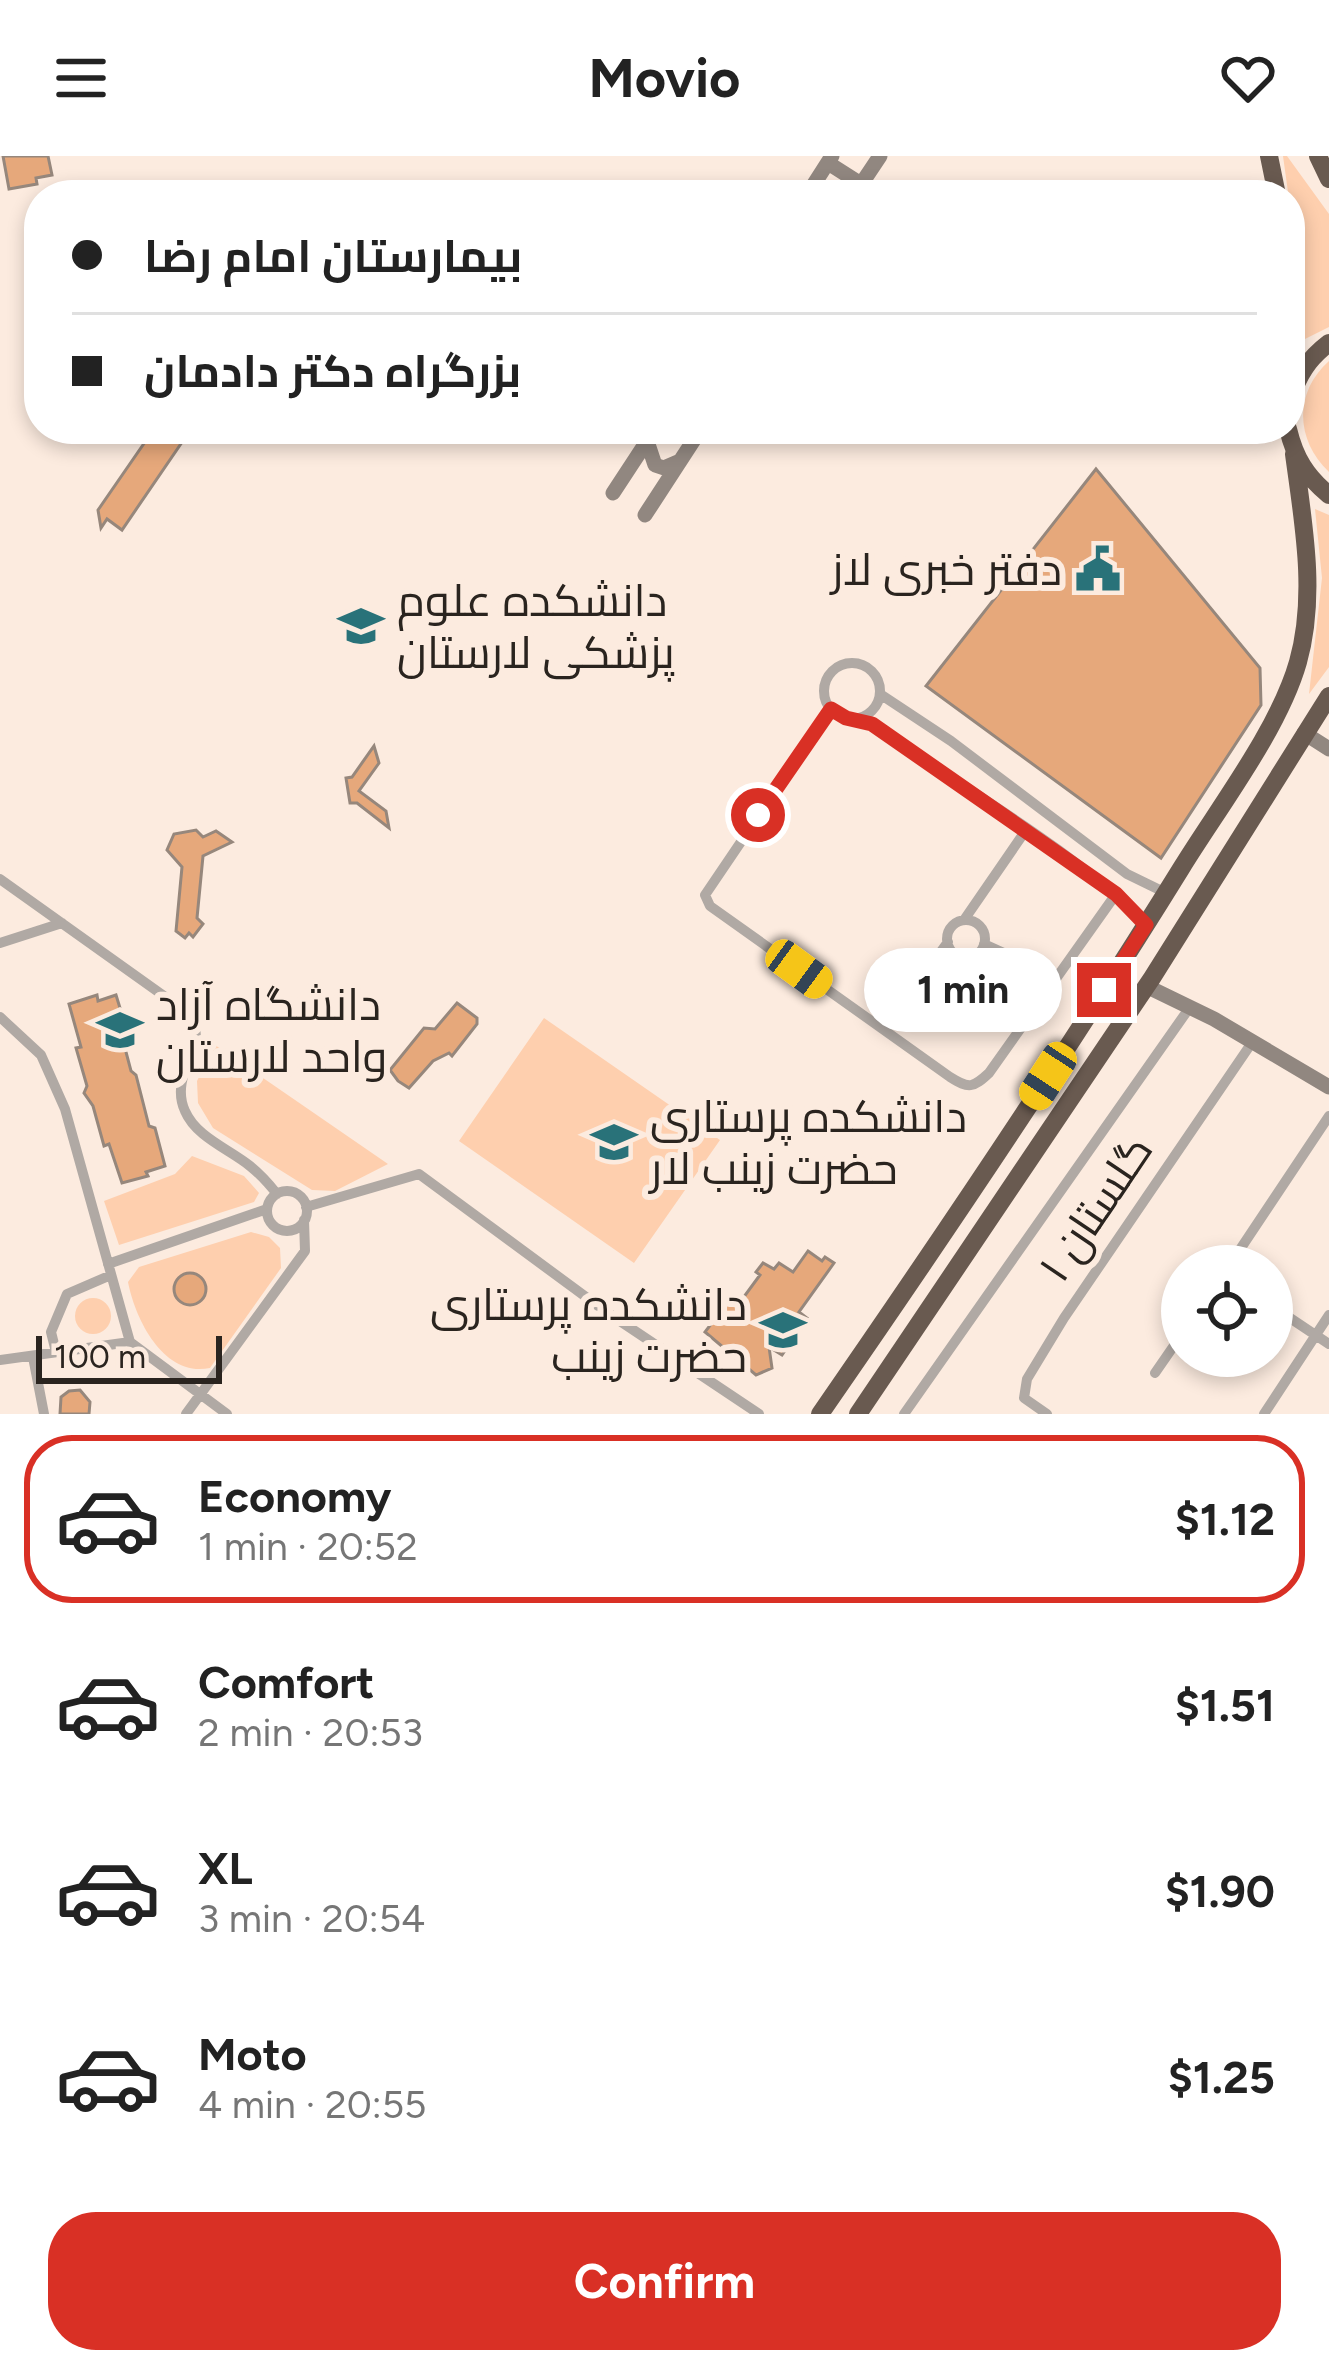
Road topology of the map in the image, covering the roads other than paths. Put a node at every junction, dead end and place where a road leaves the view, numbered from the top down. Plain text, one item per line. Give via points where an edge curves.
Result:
1 (1318, 156) edge
2 (1329, 179) edge
3 (1329, 343) edge
4 (1305, 367) edge
5 (645, 444) edge
6 (652, 444) edge
7 (691, 444) edge
8 (1292, 444) edge
9 (1294, 454) junction
10 (680, 461) junction
11 (613, 493) dead end
12 (1329, 495) edge
13 (645, 515) dead end
14 (880, 694) junction
15 (1329, 696) edge
16 (831, 709) junction
17 (855, 719) junction
18 (1304, 733) junction
19 (1329, 749) edge
20 (1026, 830) junction
21 (0, 879) edge
22 (1166, 893) junction
23 (1116, 894) junction
24 (964, 920) junction
25 (62, 923) junction
26 (1146, 925) junction
27 (947, 942) junction
28 (0, 943) edge
29 (981, 949) junction
30 (1056, 977) junction
31 (1146, 986) junction
32 (1040, 997) junction
33 (1190, 1007) junction
34 (0, 1018) edge
35 (884, 1030) junction
36 (1253, 1041) junction
37 (1329, 1087) edge
38 (1329, 1116) edge
39 (277, 1194) junction
40 (267, 1209) junction
41 (305, 1213) junction
42 (1243, 1245) edge
43 (921, 1268) junction
44 (109, 1269) junction
45 (947, 1286) junction
46 (1329, 1315) edge
47 (1293, 1320) edge
48 (1315, 1335) junction
49 (130, 1342) junction
50 (1329, 1344) edge
51 (56, 1352) junction
52 (33, 1357) junction
53 (0, 1360) edge
54 (1161, 1364) edge
55 (1155, 1373) dead end
56 (201, 1394) junction
57 (1030, 1402) junction
58 (44, 1414) edge
59 (186, 1414) edge
60 (227, 1414) edge
61 (759, 1414) edge
62 (820, 1414) edge
63 (858, 1414) edge
64 (904, 1414) edge
65 (1021, 1414) edge
66 (1047, 1414) edge
67 (1264, 1414) edge

1 - 2 highway
3 - 4 highway
5 - 11 street
6 - 10 street via 655,465
7 - 10 street
8 - 9 highway
9 - 12 highway
9 - 22 highway via 1306,549 1299,660 1282,705
10 - 13 street
14 - 16 street via 870,669 843,665 826,684
14 - 17 street via 872,711
14 - 22 street via 1127,874
15 - 18 highway
16 - 17 street
16 - 35 street via 705,895
17 - 20 street
18 - 19 street
18 - 31 highway
20 - 23 street
20 - 24 street
21 - 25 street
22 - 26 highway
23 - 26 street
23 - 30 street
24 - 27 street
24 - 29 street via 980,926
25 - 28 street
25 - 39 street via 195,1026 180,1088 184,1111
26 - 43 highway
27 - 29 street via 959,956
27 - 35 street
29 - 30 street
29 - 32 street
30 - 32 street
31 - 33 street
31 - 45 highway
32 - 35 street via 968,1088
33 - 36 street
33 - 64 street
34 - 44 street via 41,1054 65,1109
36 - 37 street
36 - 57 street, گلستان ۱ via 1043,1351 1027,1379
38 - 42 street
39 - 40 street
39 - 41 street via 295,1192
40 - 41 street via 281,1230 295,1229
40 - 44 street
41 - 56 street via 305,1251
41 - 61 street via 419,1174
43 - 45 highway
43 - 62 highway
44 - 49 street
44 - 51 street via 67,1294 51,1332
45 - 63 highway
46 - 48 street
47 - 48 street
48 - 50 street
48 - 67 street
49 - 51 street
49 - 56 street
51 - 52 street
52 - 53 street
52 - 58 street
54 - 55 street
56 - 59 street
56 - 60 street
57 - 65 street
57 - 66 street

